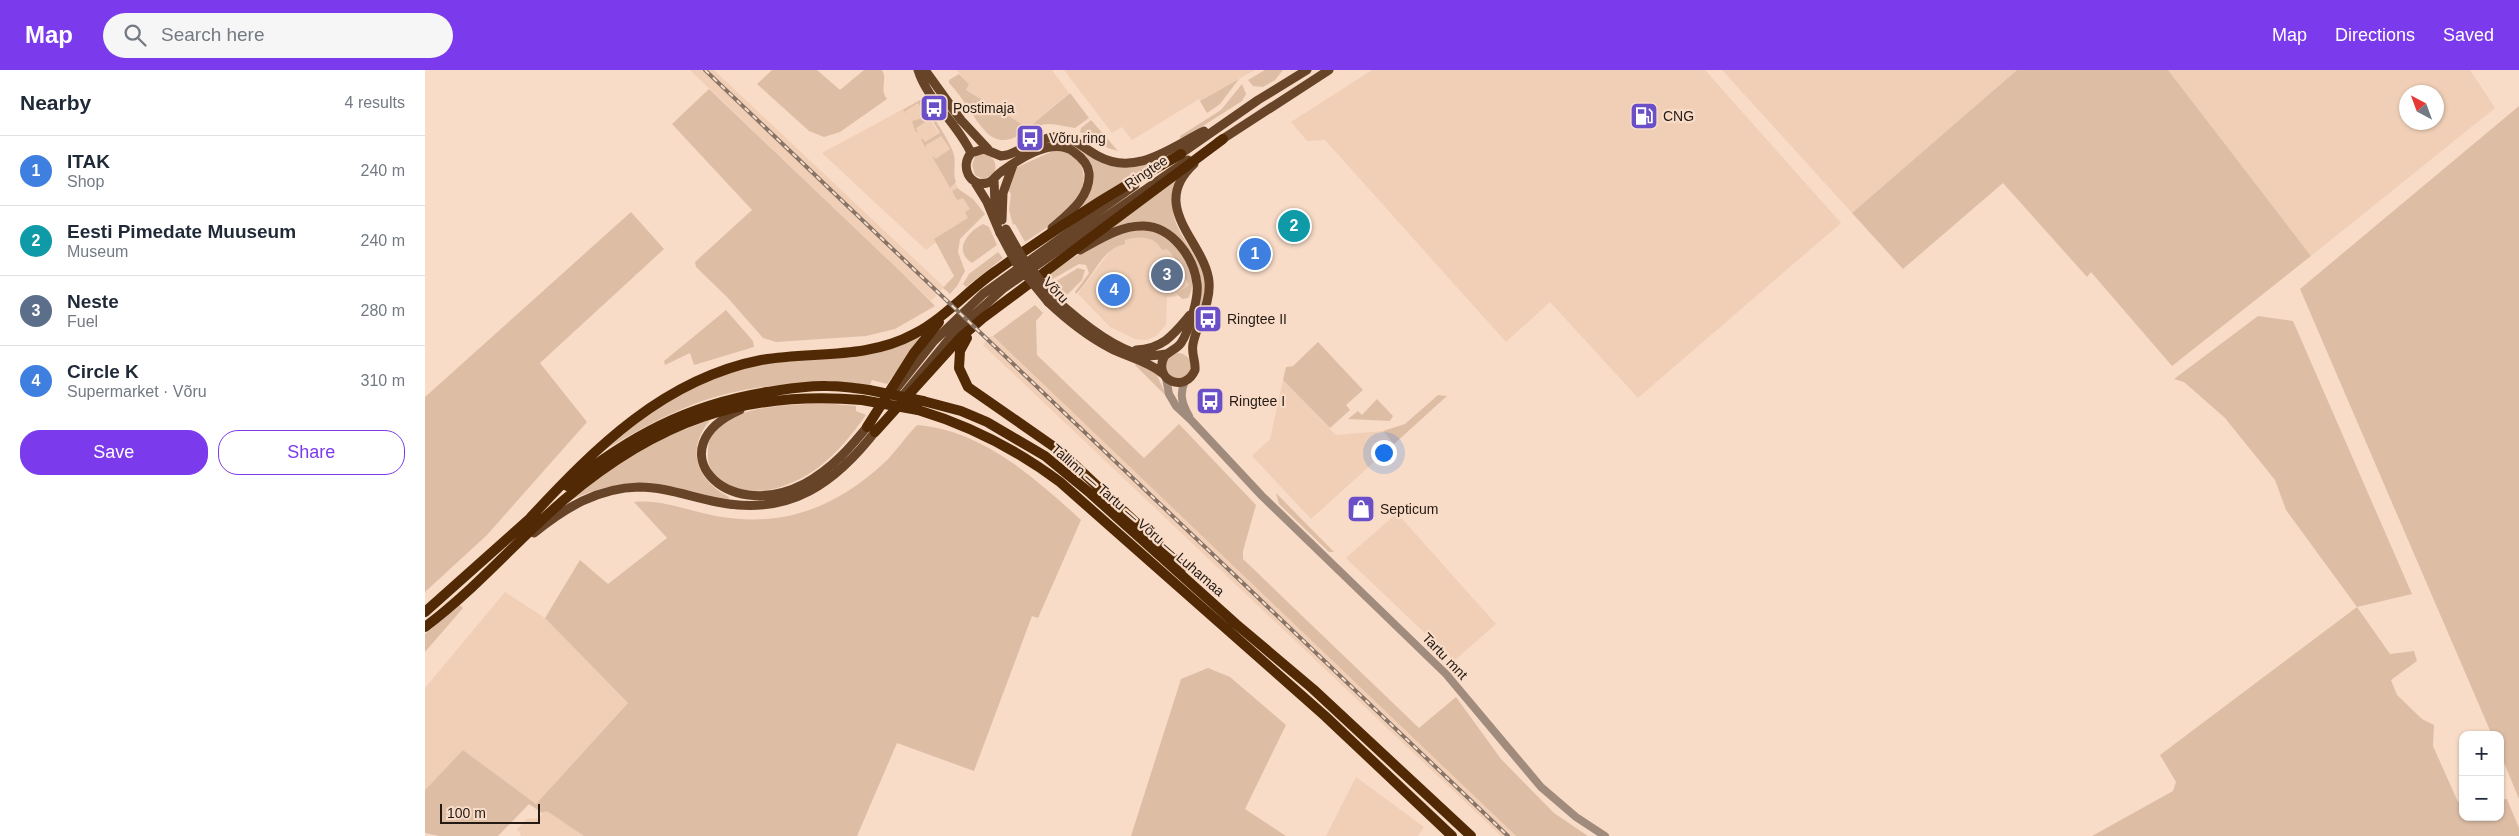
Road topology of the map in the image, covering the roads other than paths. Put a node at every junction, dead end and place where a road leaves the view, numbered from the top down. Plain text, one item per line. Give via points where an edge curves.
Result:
1 (918, 70) edge
2 (925, 70) edge
3 (1307, 70) edge
4 (1329, 70) edge
5 (1232, 117) junction
6 (1223, 139) junction
7 (992, 152) junction
8 (971, 153) junction
9 (1181, 154) junction
10 (1013, 164) junction
11 (996, 176) junction
12 (973, 181) junction
13 (1003, 227) junction
14 (1029, 248) junction
15 (1050, 268) junction
16 (1051, 299) junction
17 (981, 301) junction
18 (1191, 313) junction
19 (1175, 349) junction
20 (1129, 350) junction
21 (1166, 354) junction
22 (1193, 357) junction
23 (1164, 376) junction
24 (1185, 382) junction
25 (773, 400) junction
26 (1191, 420) junction
27 (871, 430) junction
28 (531, 517) junction
29 (501, 561) junction
30 (428, 609) edge
31 (1236, 624) junction
32 (425, 627) edge
33 (1453, 836) edge
34 (1471, 836) edge
35 (1605, 836) edge

1 - 8 main road
2 - 7 main road via 957,116
3 - 5 main road, Ringtee
4 - 6 main road, Ringtee
5 - 7 main road via 1157,156 1134,162 1107,160 1061,136 1007,155
5 - 9 main road, Ringtee
6 - 15 highway
6 - 17 main road, Ringtee
6 - 22 main road via 1189,169 1178,192 1179,217 1205,265 1209,283
7 - 8 main road via 981,149
7 - 11 main road via 1000,163
8 - 12 main road via 965,166
9 - 14 highway via 1090,206
9 - 17 main road, Ringtee via 1057,240
10 - 11 main road
10 - 13 main road via 1003,193
10 - 14 main road via 1054,146 1077,153 1088,170 1088,184 1082,199
11 - 12 main road via 984,184
11 - 13 main road, Võru via 995,204
12 - 13 main road, Võru
13 - 16 main road, Võru, bridge
14 - 17 highway
15 - 17 highway
15 - 18 main road via 1122,229 1143,226 1160,229 1178,243 1192,265 1197,293
16 - 20 main road, Võru
16 - 23 main road, Võru via 1063,316 1094,338 1126,356 1153,365
17 - 27 highway via 960,338
17 - 27 highway via 943,318 914,353
17 - 28 highway via 883,347 852,353 761,360 679,389 647,408 617,432 579,465
17 - 31 highway via 960,351 960,372 968,387 1060,450 1232,614
18 - 19 main road via 1186,333
18 - 20 main road via 1163,343 1147,349
19 - 21 main road
19 - 22 main road via 1185,350
20 - 21 main road, Võru via 1143,355
21 - 23 main road via 1161,363
22 - 24 main road via 1195,370
23 - 24 main road via 1175,383
23 - 26 street via 1171,399
24 - 26 street via 1181,398
25 - 27 main road via 717,422 705,439 702,448 706,468 719,485 732,492 758,496 791,490 834,464
25 - 29 highway, Tallinn — Tartu — Võru — Luhamaa via 703,416 649,440 596,474 564,500
25 - 33 highway, Tallinn — Tartu — Võru — Luhamaa, bridge via 820,397 862,400 918,410 982,433 1034,462 1325,716
26 - 35 street, Tartu mnt via 1262,496 1446,674 1541,787 1576,817
27 - 29 main road via 837,474 791,499 768,504 730,505 664,489 616,489 575,503
28 - 30 highway, Tallinn — Tartu — Võru — Luhamaa
28 - 31 highway, Tallinn — Tartu — Võru — Luhamaa, bridge via 613,450 684,414 738,397 786,389 827,386 869,390 961,411 987,422 1045,456
29 - 32 highway, Tallinn — Tartu — Võru — Luhamaa
31 - 34 highway, Tallinn — Tartu — Võru — Luhamaa via 1313,689

